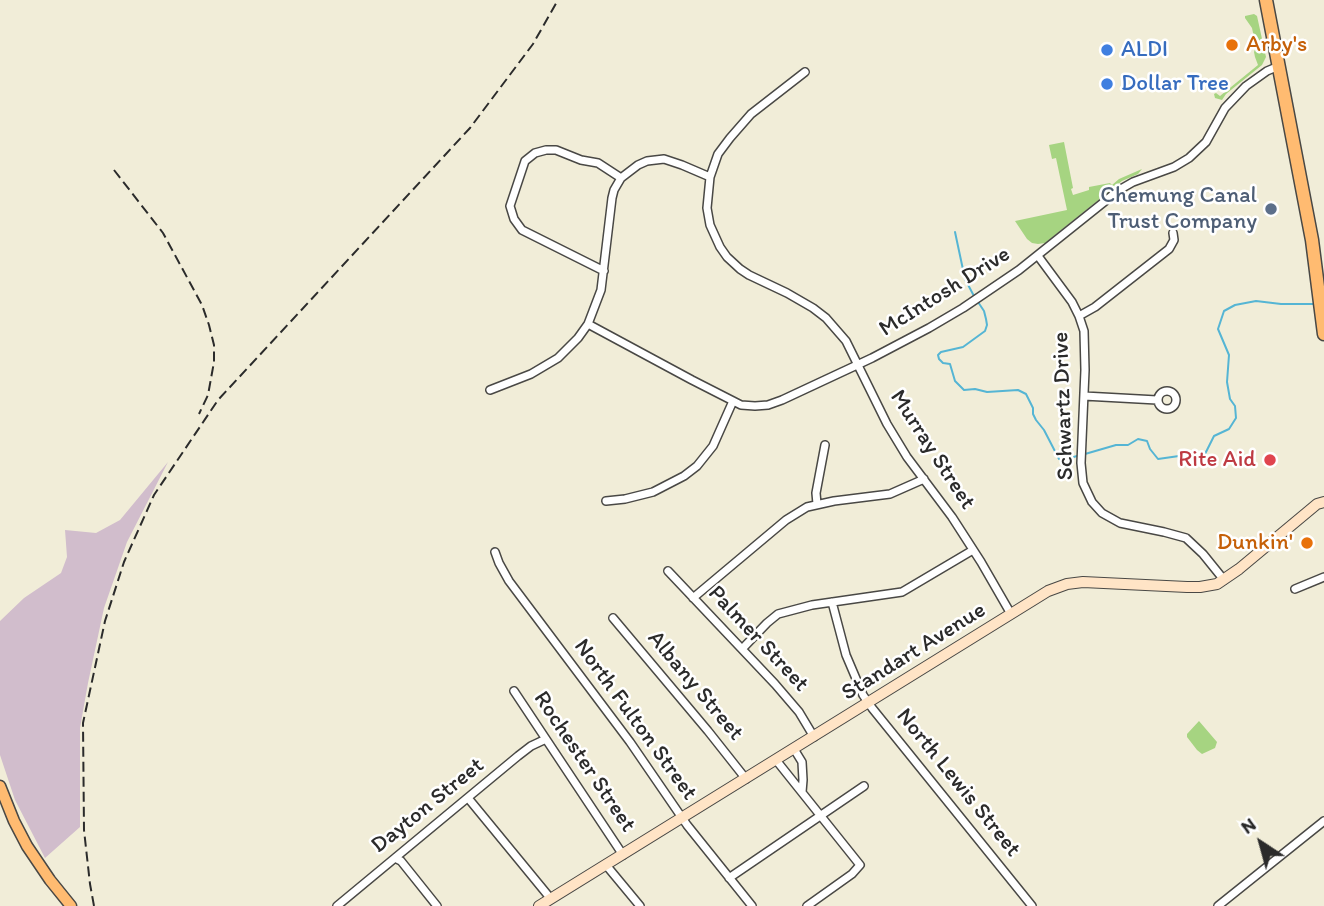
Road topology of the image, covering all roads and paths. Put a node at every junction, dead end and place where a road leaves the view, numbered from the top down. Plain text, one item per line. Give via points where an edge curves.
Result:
1 (1266, 0) edge
2 (1279, 66) junction
3 (806, 72) dead end
4 (710, 177) junction
5 (621, 178) junction
6 (1173, 233) dead end
7 (1038, 256) junction
8 (604, 271) junction
9 (1079, 316) junction
10 (588, 324) junction
11 (1324, 334) edge
12 (858, 365) junction
13 (490, 390) dead end
14 (1084, 396) junction
15 (1157, 400) dead end
16 (733, 401) junction
17 (825, 445) dead end
18 (923, 479) junction
19 (607, 501) dead end
20 (1324, 502) edge
21 (817, 504) junction
22 (973, 550) junction
23 (495, 552) dead end
24 (668, 571) dead end
25 (1324, 577) edge
26 (1224, 580) junction
27 (1296, 589) dead end
28 (693, 598) junction
29 (832, 602) junction
30 (1011, 614) junction
31 (613, 618) dead end
32 (742, 649) junction
33 (514, 691) dead end
34 (868, 702) junction
35 (814, 737) junction
36 (546, 739) junction
37 (794, 749) junction
38 (776, 760) junction
39 (746, 779) junction
40 (0, 786) edge
41 (863, 786) dead end
42 (802, 792) junction
43 (468, 798) junction
44 (821, 816) junction
45 (682, 818) junction
46 (1324, 821) edge
47 (623, 855) junction
48 (395, 858) junction
49 (606, 865) junction
50 (729, 878) junction
51 (551, 899) junction
52 (71, 906) edge
53 (337, 906) edge
54 (437, 906) edge
55 (539, 906) edge
56 (640, 906) edge
57 (752, 906) edge
58 (807, 906) edge
59 (1032, 906) edge
60 (1218, 906) edge

1 - 2 highway
2 - 7 street, McIntosh Drive via 1246,86 1189,158 1126,186
2 - 11 highway via 1312,240
3 - 4 street, Murray Street via 751,114 718,154
4 - 5 street via 664,159 647,161
4 - 12 street, Murray Street via 708,219 727,257 748,275 820,313 846,341
5 - 8 street via 612,198
5 - 8 street via 598,163 546,149 525,161 510,206 522,230
6 - 9 street, Schwartz Drive via 1169,249
7 - 9 street, Schwartz Drive
7 - 12 street, McIntosh Drive via 963,308
8 - 10 street
9 - 14 street, Schwartz Drive via 1085,344
10 - 13 street via 558,358
10 - 16 street, McIntosh Drive
12 - 16 street, McIntosh Drive via 768,405
12 - 18 street, Murray Street via 887,424
14 - 15 street
14 - 26 street, Schwartz Drive via 1081,463 1092,502 1120,523 1186,538
16 - 19 street via 713,446 697,466 653,492
17 - 21 street
18 - 21 street via 890,495
18 - 22 street, Murray Street
20 - 26 street, Standart Avenue
21 - 28 street via 786,520
22 - 29 street via 902,592
22 - 30 street, Murray Street
23 - 45 street, North Fulton Street via 509,581
24 - 28 street, Palmer Street
25 - 27 street
26 - 30 street, Standart Avenue via 1187,587 1076,582 1048,591
28 - 32 street, Palmer Street
29 - 32 street via 778,614
29 - 34 street, North Lewis Street via 846,655
30 - 34 street, Standart Avenue
31 - 39 street, Albany Street
32 - 35 street, Palmer Street via 791,702
33 - 36 street, Rochester Street
34 - 35 street, Standart Avenue
34 - 59 street, North Lewis Street
35 - 37 street, Standart Avenue
36 - 43 street, Dayton Street
36 - 47 street, Rochester Street
37 - 38 street, Standart Avenue
37 - 42 street via 802,762
38 - 39 street, Standart Avenue
38 - 42 street
39 - 45 street, Standart Avenue
40 - 52 main road via 27,846
41 - 44 street
42 - 44 street
43 - 48 street, Dayton Street
43 - 51 street
44 - 50 street
44 - 58 street via 860,865
45 - 47 street, Standart Avenue
45 - 50 street, North Fulton Street
46 - 60 street
47 - 49 street, Standart Avenue
48 - 53 street, Dayton Street
48 - 54 street
49 - 51 street, Standart Avenue
49 - 56 street
50 - 57 street, North Fulton Street
51 - 55 street, Standart Avenue

